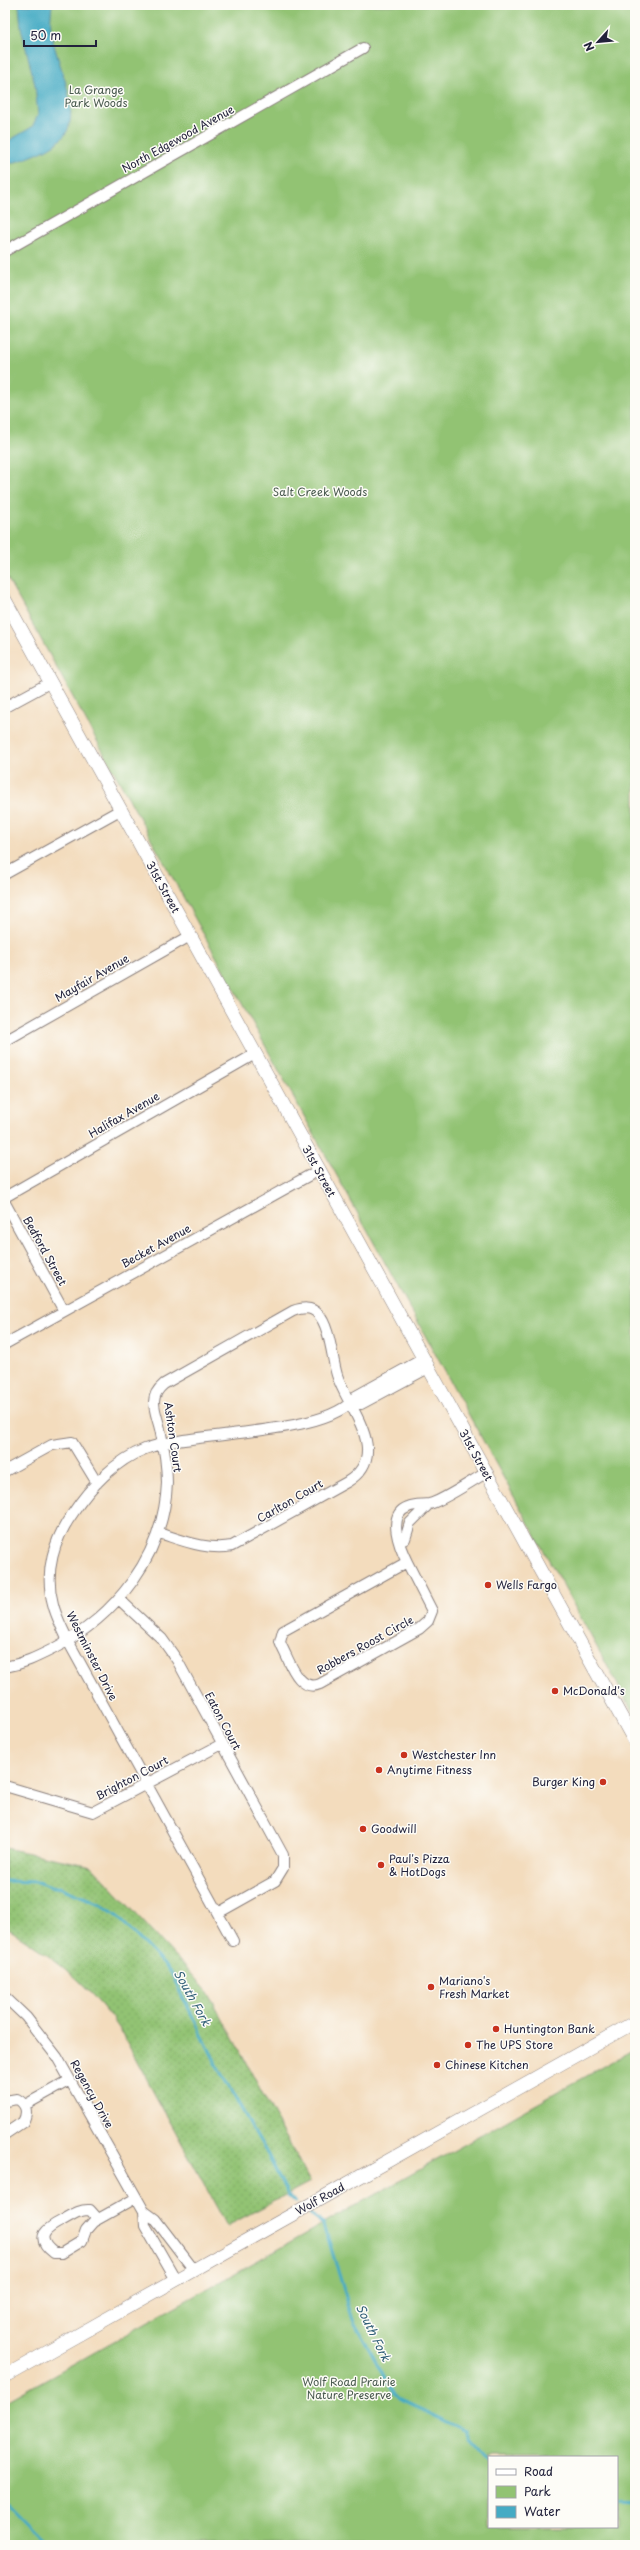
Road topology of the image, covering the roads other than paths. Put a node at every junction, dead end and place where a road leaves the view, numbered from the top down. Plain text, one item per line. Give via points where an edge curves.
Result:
1 (363, 48) dead end
2 (5, 251) edge
3 (5, 600) edge
4 (51, 682) junction
5 (5, 707) edge
6 (120, 810) junction
7 (5, 874) edge
8 (190, 936) junction
9 (5, 1041) edge
10 (255, 1054) junction
11 (319, 1170) junction
12 (5, 1197) edge
13 (5, 1203) edge
14 (64, 1311) junction
15 (5, 1344) edge
16 (426, 1363) junction
17 (351, 1404) junction
18 (164, 1444) junction
19 (5, 1471) edge
20 (486, 1473) junction
21 (97, 1483) junction
22 (429, 1504) junction
23 (159, 1533) junction
24 (401, 1541) junction
25 (406, 1562) junction
26 (120, 1600) junction
27 (68, 1641) junction
28 (5, 1667) edge
29 (635, 1742) edge
30 (222, 1744) junction
31 (147, 1784) junction
32 (5, 1786) edge
33 (218, 1913) junction
34 (233, 1941) dead end
35 (5, 1997) edge
36 (635, 2022) edge
37 (70, 2080) junction
38 (5, 2101) edge
39 (25, 2105) junction
40 (5, 2134) edge
41 (136, 2198) junction
42 (144, 2211) junction
43 (98, 2219) junction
44 (194, 2270) junction
45 (176, 2280) junction
46 (5, 2376) edge

1 - 2 street, North Edgewood Avenue
3 - 4 main road, 31st Street
4 - 5 street
4 - 6 main road, 31st Street
6 - 7 street
6 - 8 main road, 31st Street
8 - 9 street, Mayfair Avenue
8 - 10 main road, 31st Street
10 - 11 main road, 31st Street
10 - 12 street, Halifax Avenue
11 - 14 street, Becket Avenue
11 - 16 main road, 31st Street
13 - 14 street, Bedford Street
14 - 15 street, Becket Avenue
16 - 17 street, Westminster Drive via 356,1396
16 - 20 main road, 31st Street
17 - 18 street, Westminster Drive via 324,1417 289,1426
17 - 18 street, Ashton Court via 338,1377 322,1319 315,1310 302,1308 160,1387 154,1403
17 - 23 street, Carlton Court via 367,1436 366,1456 353,1479 232,1546 223,1548 199,1545
18 - 21 street, Westminster Drive via 144,1449 125,1460
18 - 23 street, Ashton Court via 167,1484
19 - 21 street via 52,1445 72,1442
20 - 22 street, Robbers Roost Circle
20 - 29 main road, 31st Street
21 - 27 street, Westminster Drive via 65,1524 54,1547 50,1566 53,1605
22 - 24 street, Robbers Roost Circle via 410,1523 405,1539
22 - 24 street, Robbers Roost Circle via 407,1507 399,1513 396,1524
23 - 26 street, Ashton Court via 146,1562
24 - 25 street, Robbers Roost Circle
25 - 25 street, Robbers Roost Circle via 283,1632 280,1642 301,1683 310,1686 320,1684 428,1622 432,1611
26 - 27 street, Ashton Court
26 - 30 street, Eaton Court via 162,1639
27 - 28 street, Ashton Court via 26,1662
27 - 31 street, Westminster Drive
30 - 31 street, Brighton Court
30 - 33 street, Eaton Court via 283,1855 283,1868 275,1881
31 - 32 street, Brighton Court via 92,1812
31 - 33 street, Westminster Drive
33 - 34 street, Westminster Drive
35 - 37 street, Regency Drive via 43,2038
36 - 44 main road, Wolf Road
37 - 39 street
37 - 41 street, Regency Drive
38 - 39 street via 12,2098
39 - 40 street via 26,2115 23,2122
41 - 42 street, Regency Drive
41 - 43 street
42 - 44 street, Regency Drive via 155,2219
42 - 45 street, Regency Drive via 146,2226
43 - 43 street via 90,2210 76,2212 48,2228 44,2240 54,2253 62,2253 82,2242 86,2230
44 - 45 main road, Wolf Road
45 - 46 main road, Wolf Road

